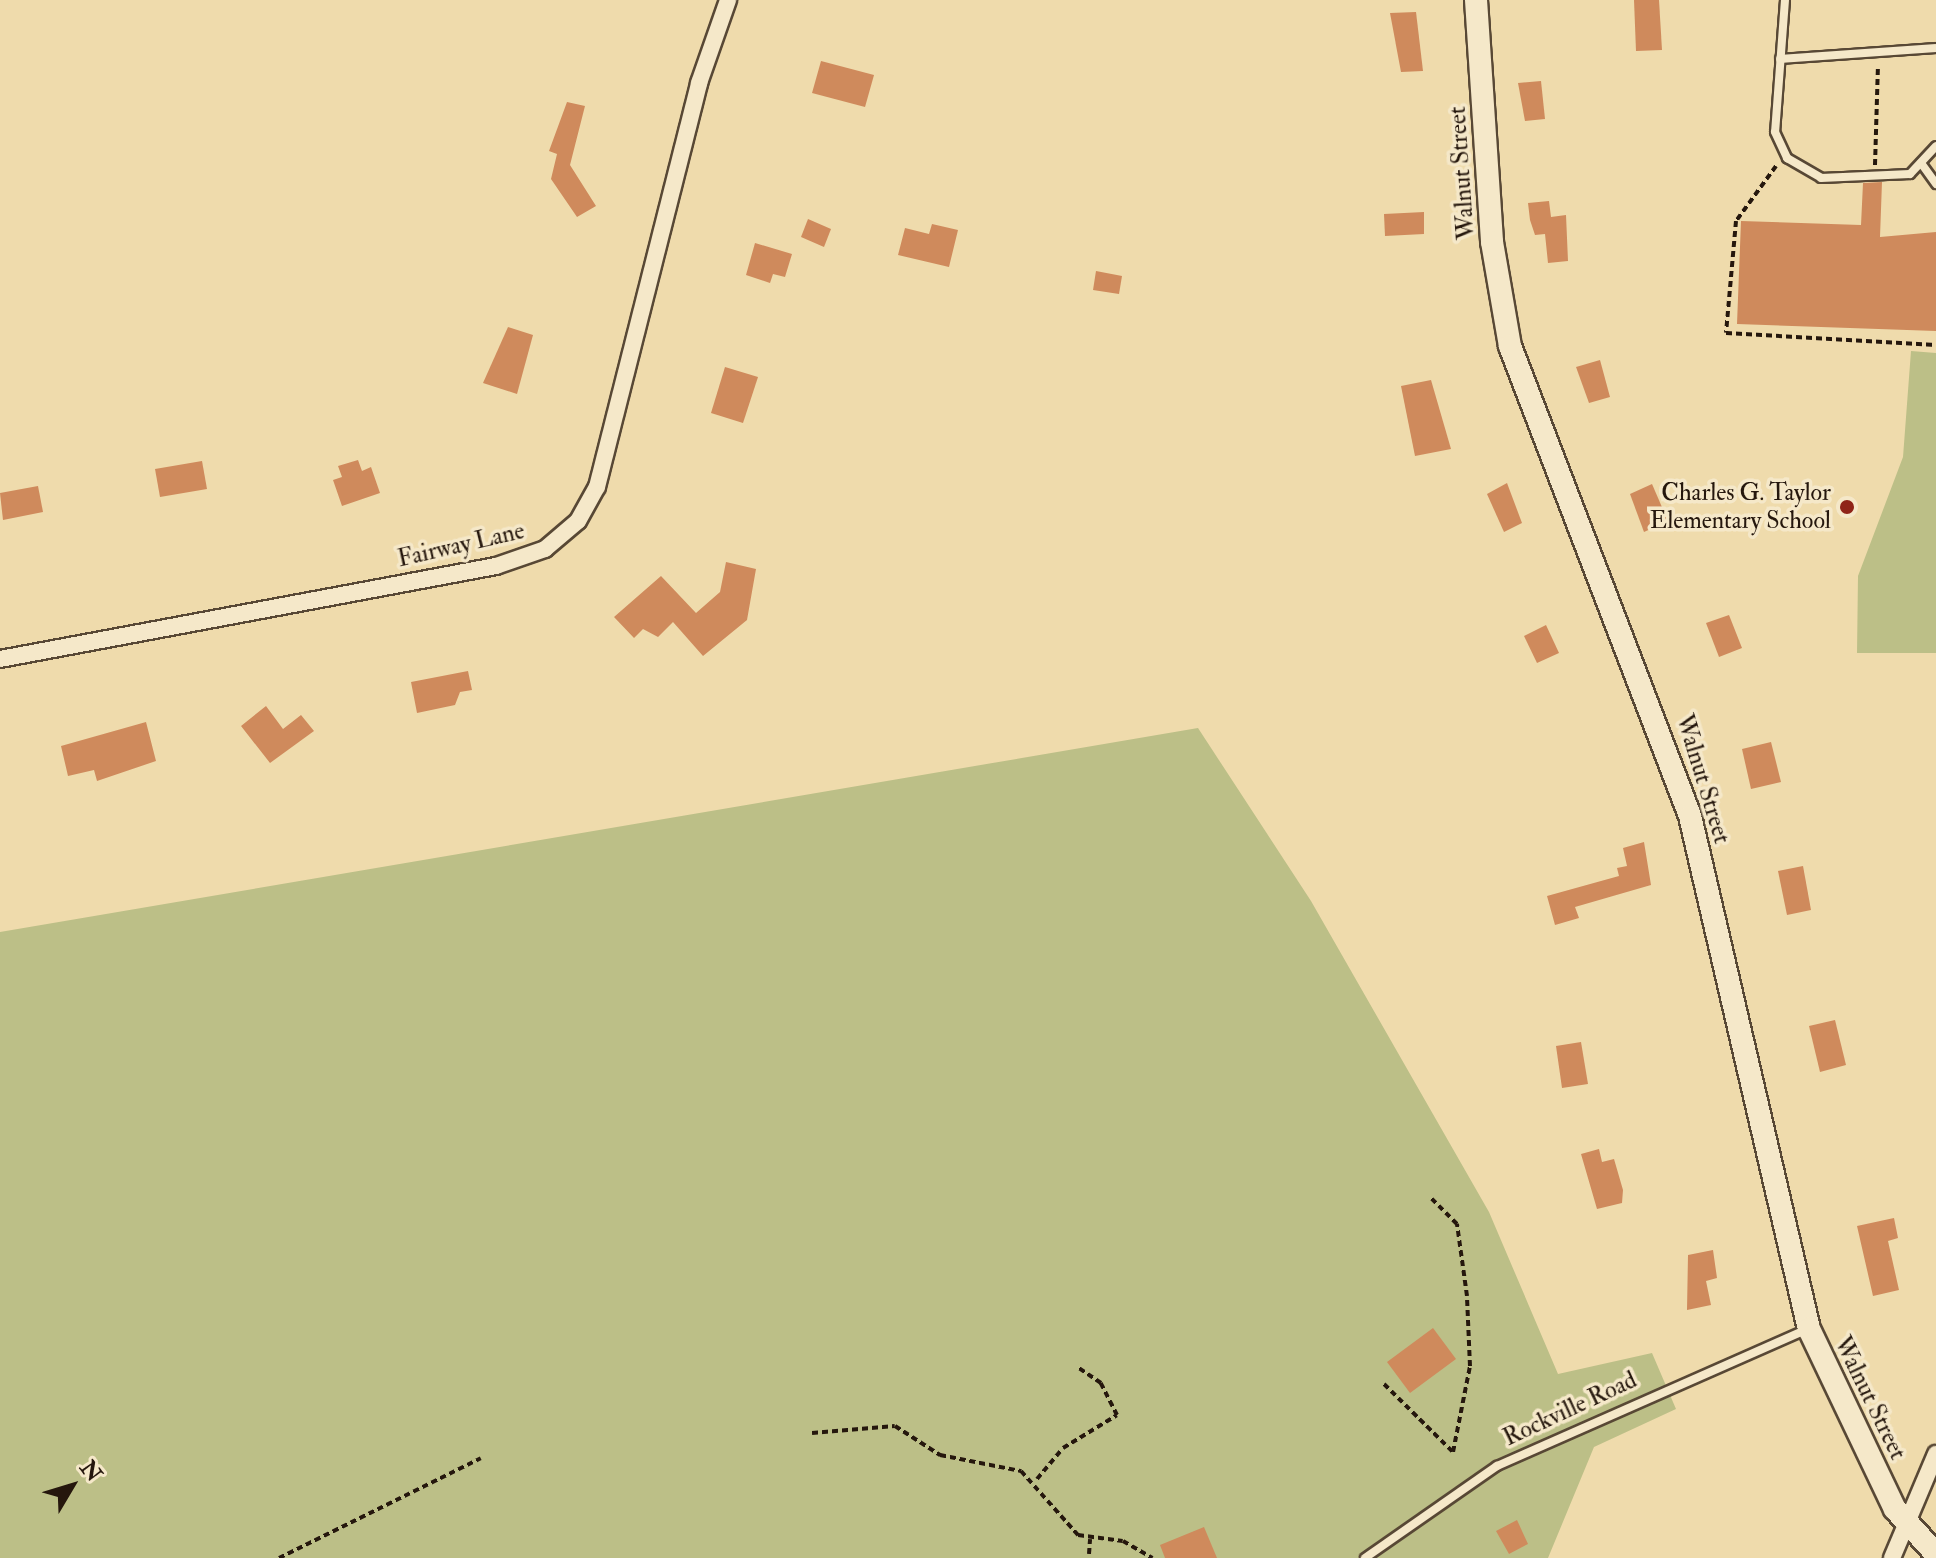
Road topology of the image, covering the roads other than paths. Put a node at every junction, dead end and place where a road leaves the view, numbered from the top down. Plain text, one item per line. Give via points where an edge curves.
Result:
1 (728, 0) edge
2 (1476, 0) edge
3 (1785, 0) edge
4 (1936, 48) edge
5 (1780, 59) junction
6 (1936, 146) edge
7 (1921, 163) junction
8 (1936, 184) edge
9 (0, 659) edge
10 (1809, 1329) junction
11 (1936, 1454) edge
12 (1904, 1524) junction
13 (1936, 1554) edge
14 (1365, 1558) edge
15 (1892, 1558) edge

1 - 9 street, Fairway Lane via 699,83 597,487 578,521 545,549 496,566
2 - 10 street, Walnut Street via 1492,242 1510,346 1690,816
3 - 5 lane
4 - 5 lane
5 - 7 lane via 1775,132 1787,158 1821,178 1910,174
6 - 7 lane
7 - 8 lane
10 - 12 street, Walnut Street
10 - 14 lane, Rockville Road via 1497,1466
11 - 12 street
12 - 13 street, Walnut Street
12 - 15 street

